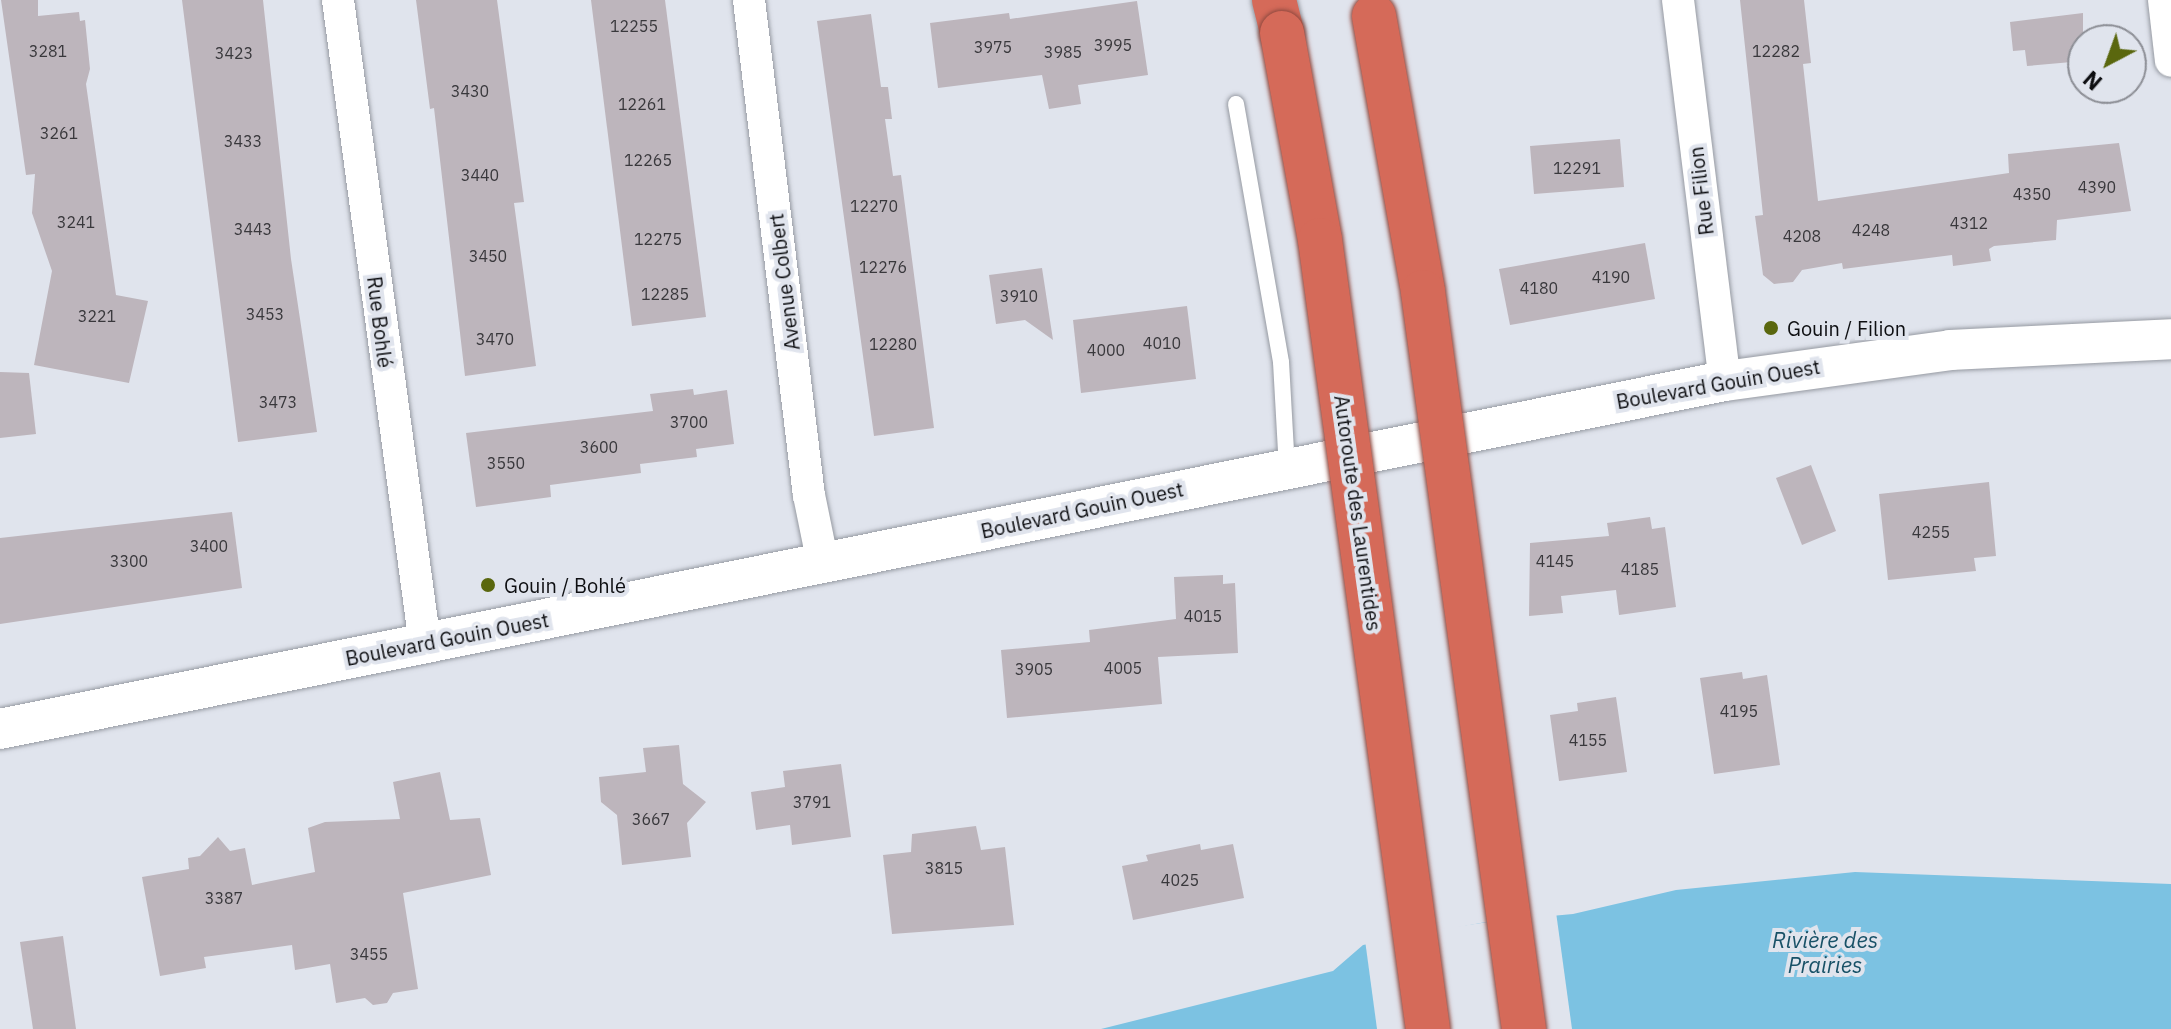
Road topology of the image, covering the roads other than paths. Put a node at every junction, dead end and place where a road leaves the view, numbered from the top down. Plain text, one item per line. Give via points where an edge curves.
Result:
1 (338, 0) edge
2 (749, 0) edge
3 (1678, 0) edge
4 (2164, 0) edge
5 (1372, 8) edge
6 (1278, 16) edge
7 (2171, 61) edge
8 (1236, 104) dead end
9 (2171, 339) edge
10 (1725, 381) junction
11 (1287, 469) junction
12 (823, 564) junction
13 (425, 644) junction
14 (0, 729) edge
15 (1428, 1029) edge
16 (1524, 1029) edge

1 - 13 street, Rue Bohlé
2 - 12 street, Avenue Colbert via 809,495
3 - 10 street, Rue Filion
4 - 7 street
5 - 16 highway, bridge via 1421,279
6 - 15 highway, Autoroute des Laurentides, bridge via 1320,240
8 - 11 lane via 1281,362
9 - 10 street, Boulevard Gouin Ouest via 1950,350
10 - 11 street, Boulevard Gouin Ouest
11 - 12 street, Boulevard Gouin Ouest
12 - 13 street, Boulevard Gouin Ouest
13 - 14 street, Boulevard Gouin Ouest

